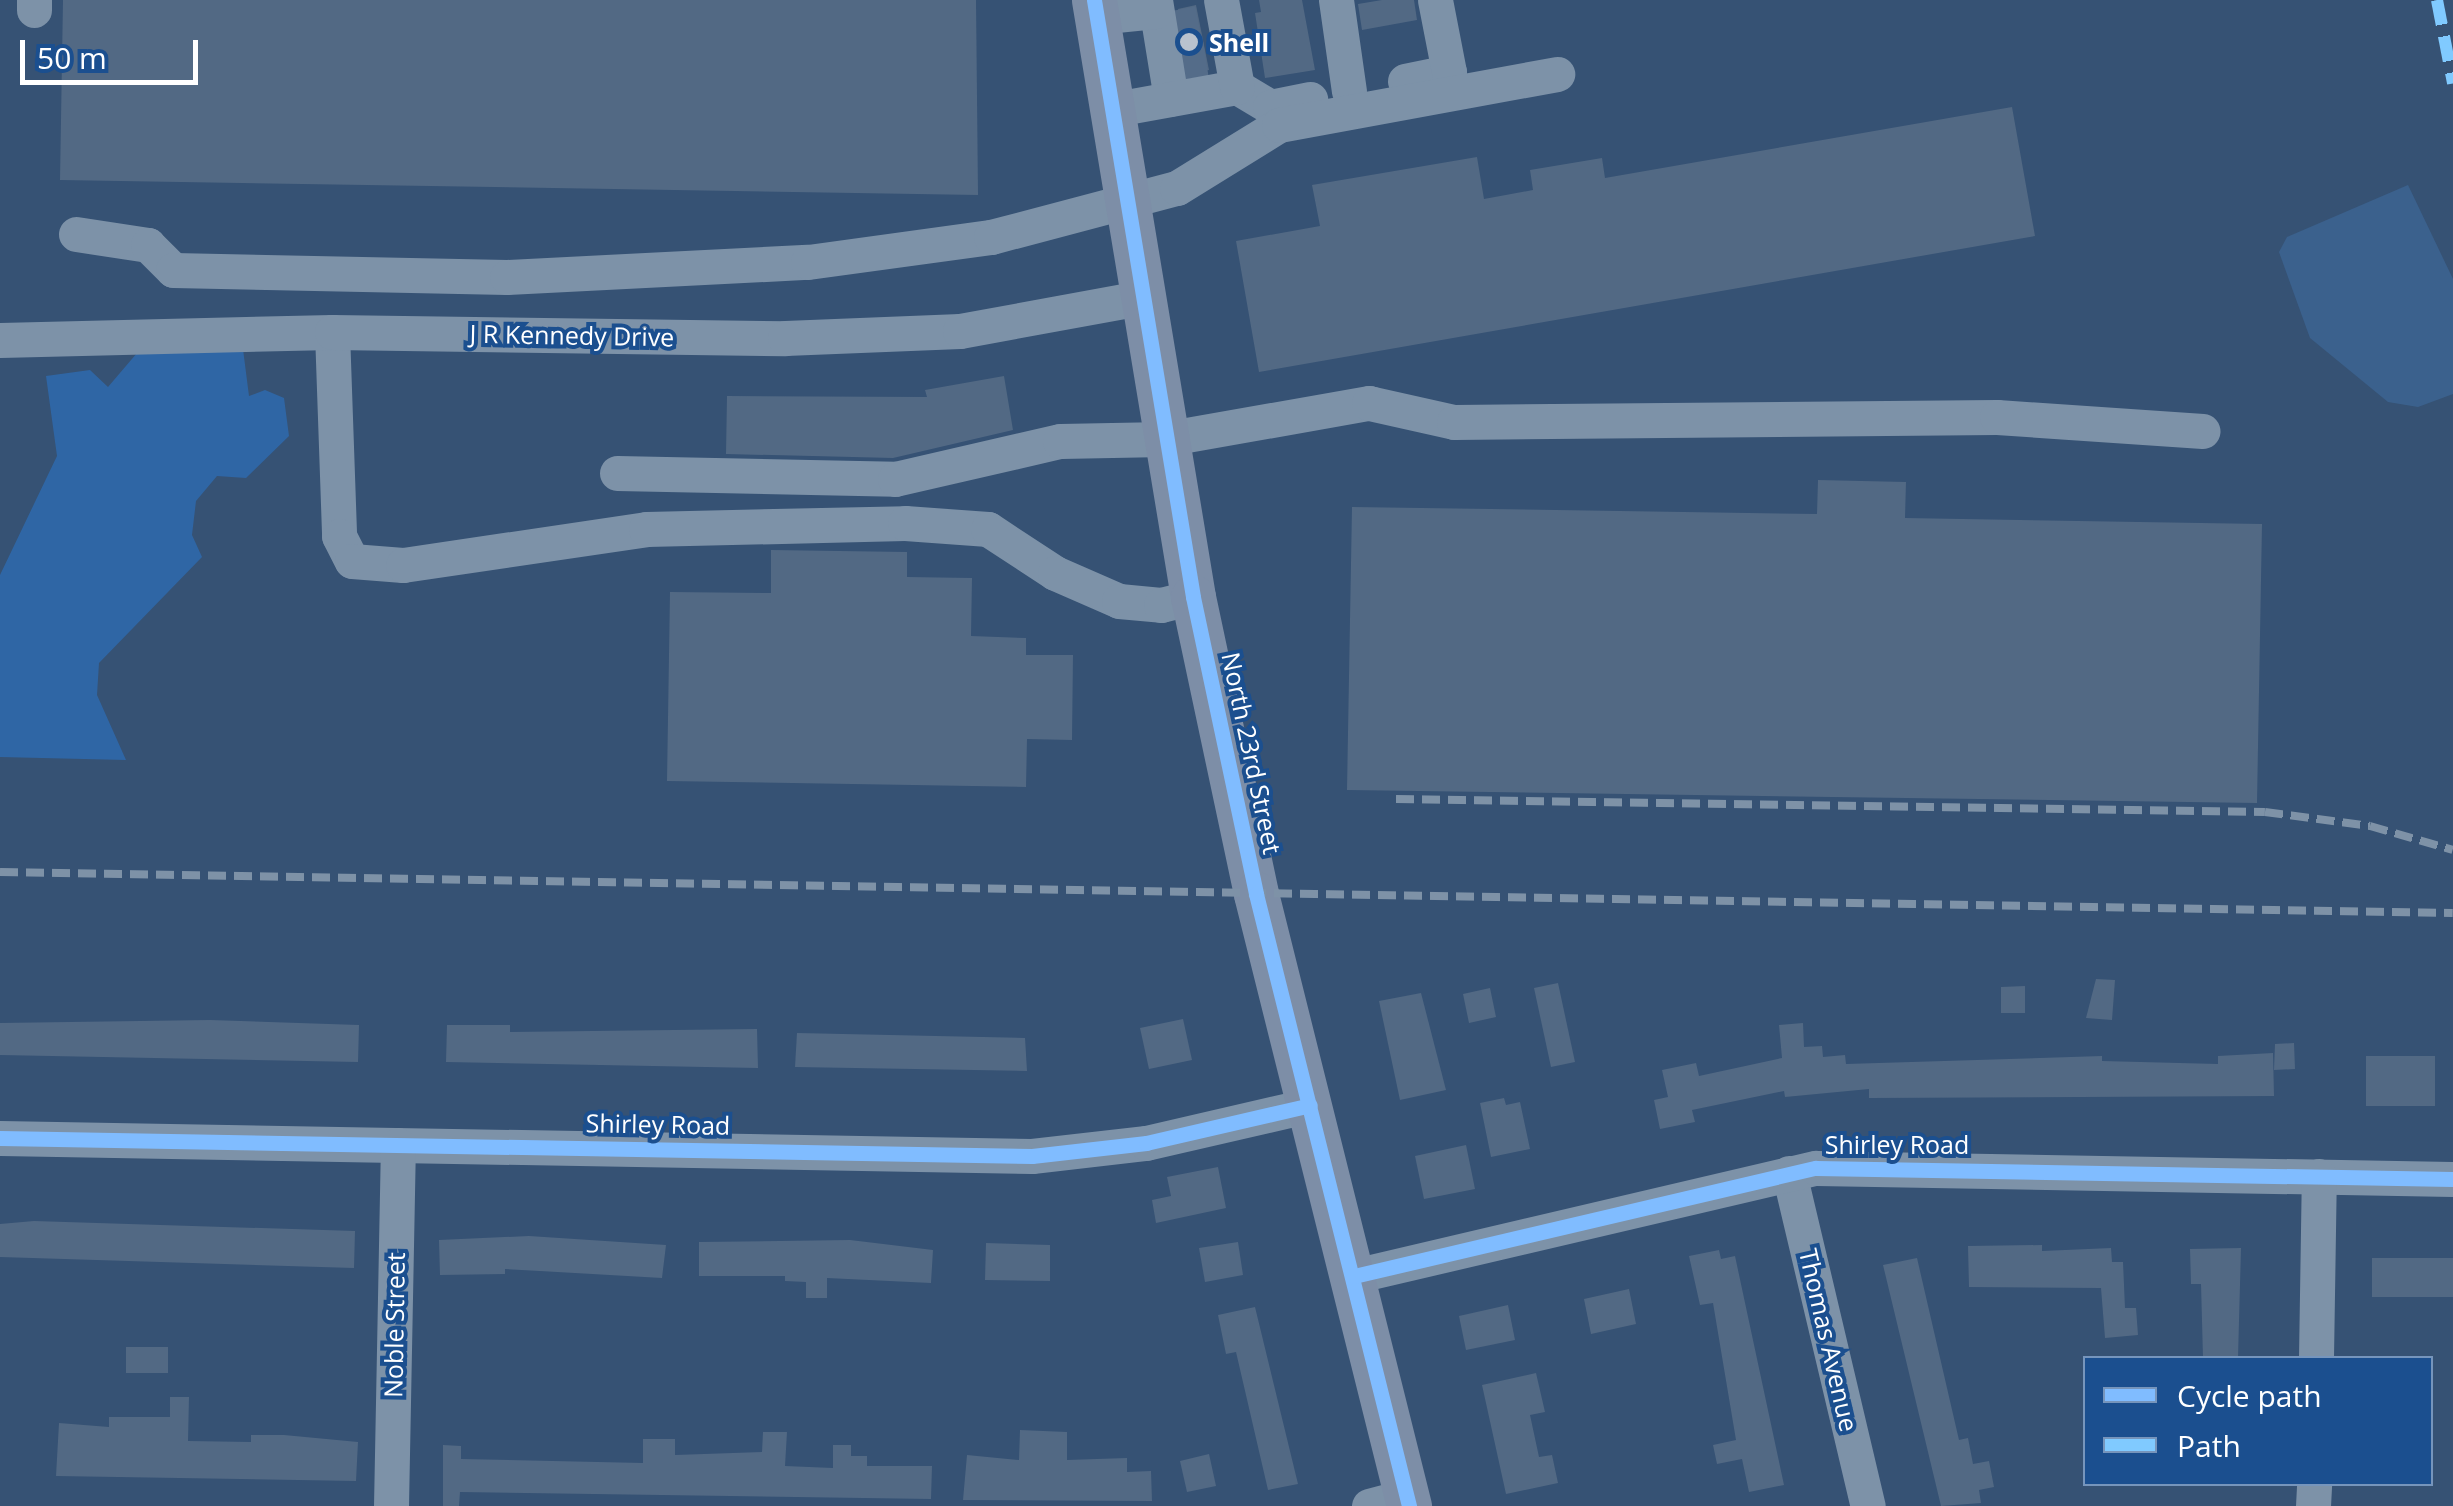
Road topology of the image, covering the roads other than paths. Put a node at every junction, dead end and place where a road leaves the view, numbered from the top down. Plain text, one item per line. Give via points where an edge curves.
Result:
1 (1336, 0) edge
2 (1435, 0) edge
3 (1095, 8) edge
4 (1184, 16) edge
5 (1199, 71) junction
6 (1556, 74) dead end
7 (1349, 91) junction
8 (1110, 110) junction
9 (1125, 200) junction
10 (76, 234) dead end
11 (1140, 298) junction
12 (332, 332) junction
13 (0, 340) edge
14 (2203, 431) dead end
15 (1164, 439) junction
16 (617, 473) dead end
17 (1194, 597) junction
18 (1310, 1104) junction
19 (0, 1138) edge
20 (398, 1145) junction
21 (1789, 1173) junction
22 (2319, 1176) junction
23 (2453, 1179) edge
24 (1354, 1276) junction
25 (2316, 1356) edge
26 (1395, 1503) edge
27 (391, 1506) edge
28 (1868, 1506) edge

1 - 7 street
2 - 7 street via 1449,72
3 - 4 street
3 - 8 main road, North 23rd Street
4 - 5 street
4 - 5 street
5 - 7 street via 1270,107
5 - 8 street
6 - 9 street via 1280,126 1177,188
8 - 9 main road, North 23rd Street
9 - 10 street via 990,238 808,262 508,277 173,270 148,245
9 - 11 main road, North 23rd Street
11 - 12 street, J R Kennedy Drive via 960,331 784,338
11 - 15 main road, North 23rd Street
12 - 13 street, J R Kennedy Drive
12 - 17 street via 339,536 352,561 403,564 646,529 905,523 988,529 1055,573 1119,601 1160,605
14 - 15 street via 1997,417 1454,422 1369,403
15 - 16 street via 1060,441 894,480
15 - 17 main road, North 23rd Street
17 - 18 main road, North 23rd Street via 1256,894
18 - 20 street, Shirley Road via 1146,1143 1032,1156
18 - 24 main road, North 23rd Street
19 - 20 street, Shirley Road
20 - 27 street, Noble Street
21 - 22 street, Shirley Road via 1854,1167
21 - 24 street, Shirley Road
21 - 28 street, Thomas Avenue
22 - 23 street, Shirley Road
22 - 25 street
24 - 26 main road, North 23rd Street

